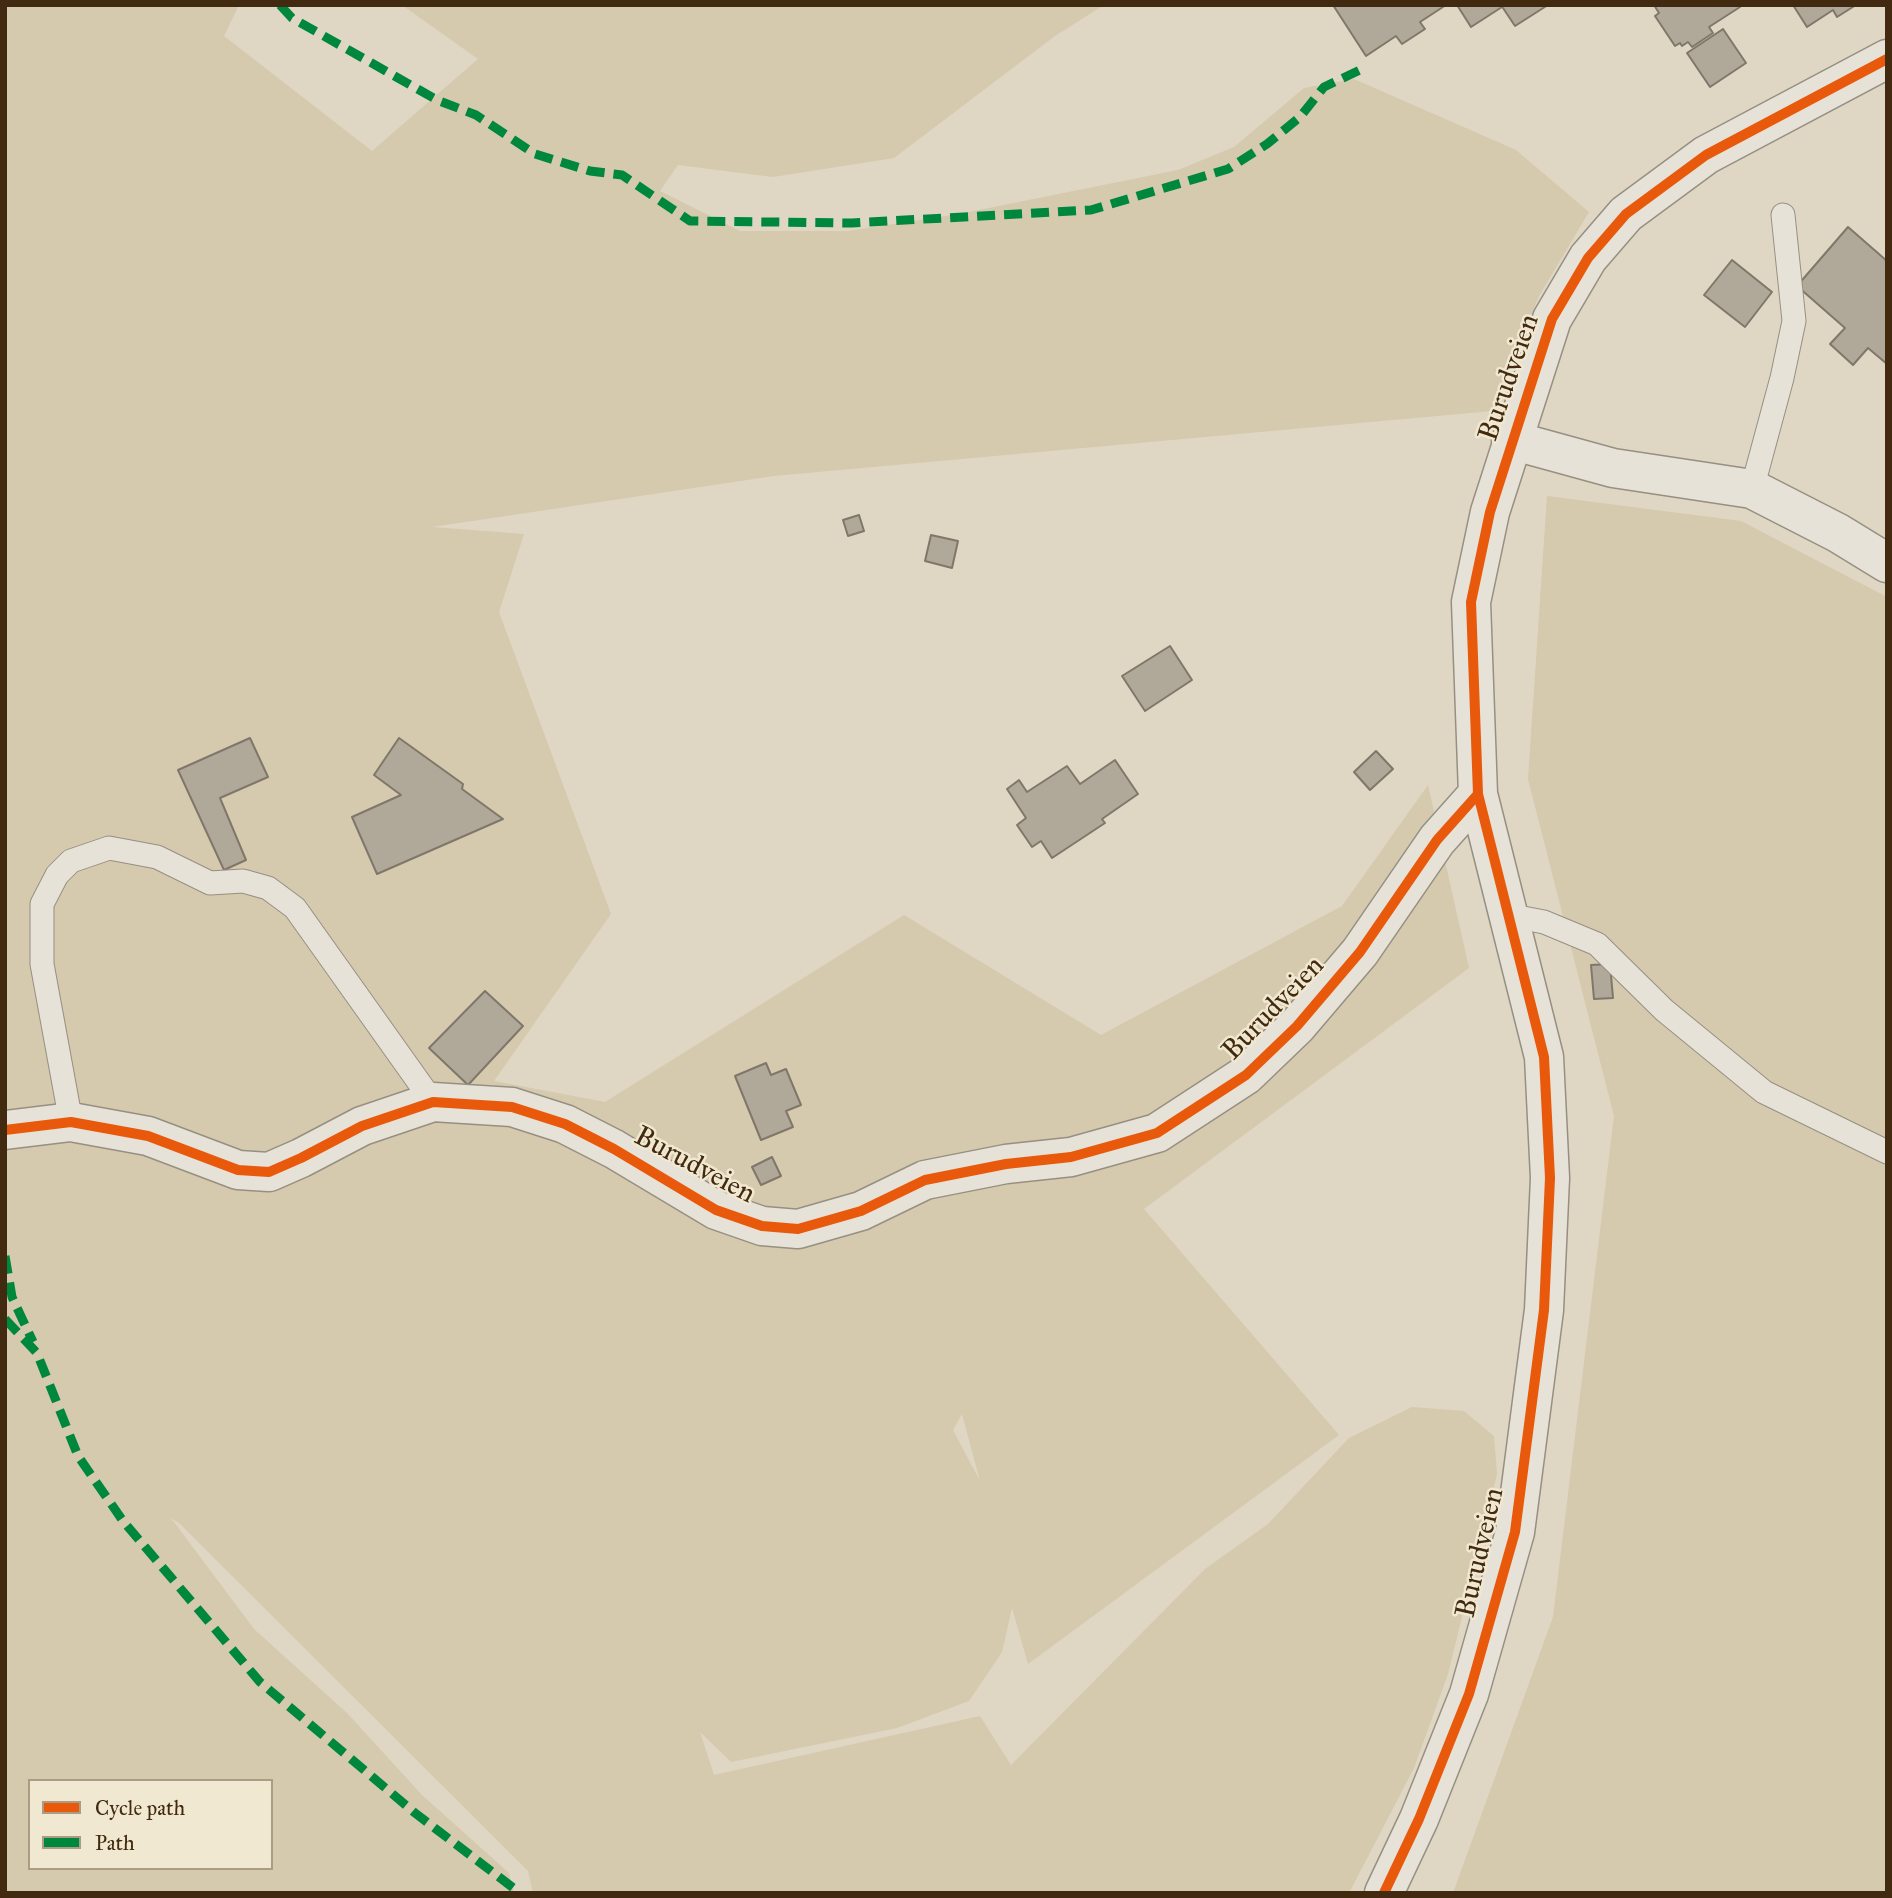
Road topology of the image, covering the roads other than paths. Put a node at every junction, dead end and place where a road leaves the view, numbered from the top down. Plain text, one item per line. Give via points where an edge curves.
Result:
1 (1887, 59) edge
2 (1783, 215) dead end
3 (1511, 440) junction
4 (1752, 489) junction
5 (1887, 563) edge
6 (1478, 794) junction
7 (1507, 915) junction
8 (433, 1102) junction
9 (71, 1122) junction
10 (5, 1130) edge
11 (1887, 1152) edge
12 (1384, 1893) edge

1 - 3 street, Burudveien via 1706,155 1626,214 1588,258 1552,319
2 - 4 lane via 1794,321
3 - 4 street via 1613,468
3 - 6 street, Burudveien via 1471,602
4 - 5 street
6 - 7 street, Burudveien
6 - 8 street, Burudveien via 1437,840 1360,952 1297,1026 1246,1075 1157,1133 1071,1157 925,1180 861,1212 798,1229 762,1226 716,1210 565,1124 512,1107
7 - 11 lane via 1544,922 1597,944 1664,1010 1764,1092
7 - 12 street, Burudveien via 1544,1057 1550,1178 1544,1310 1515,1532 1469,1694
8 - 9 street, Burudveien via 362,1126 269,1172 238,1170 148,1136
8 - 9 lane via 295,908 268,888 243,881 210,883 157,857 109,848 71,861 57,874 42,904 42,964
9 - 10 street, Burudveien

